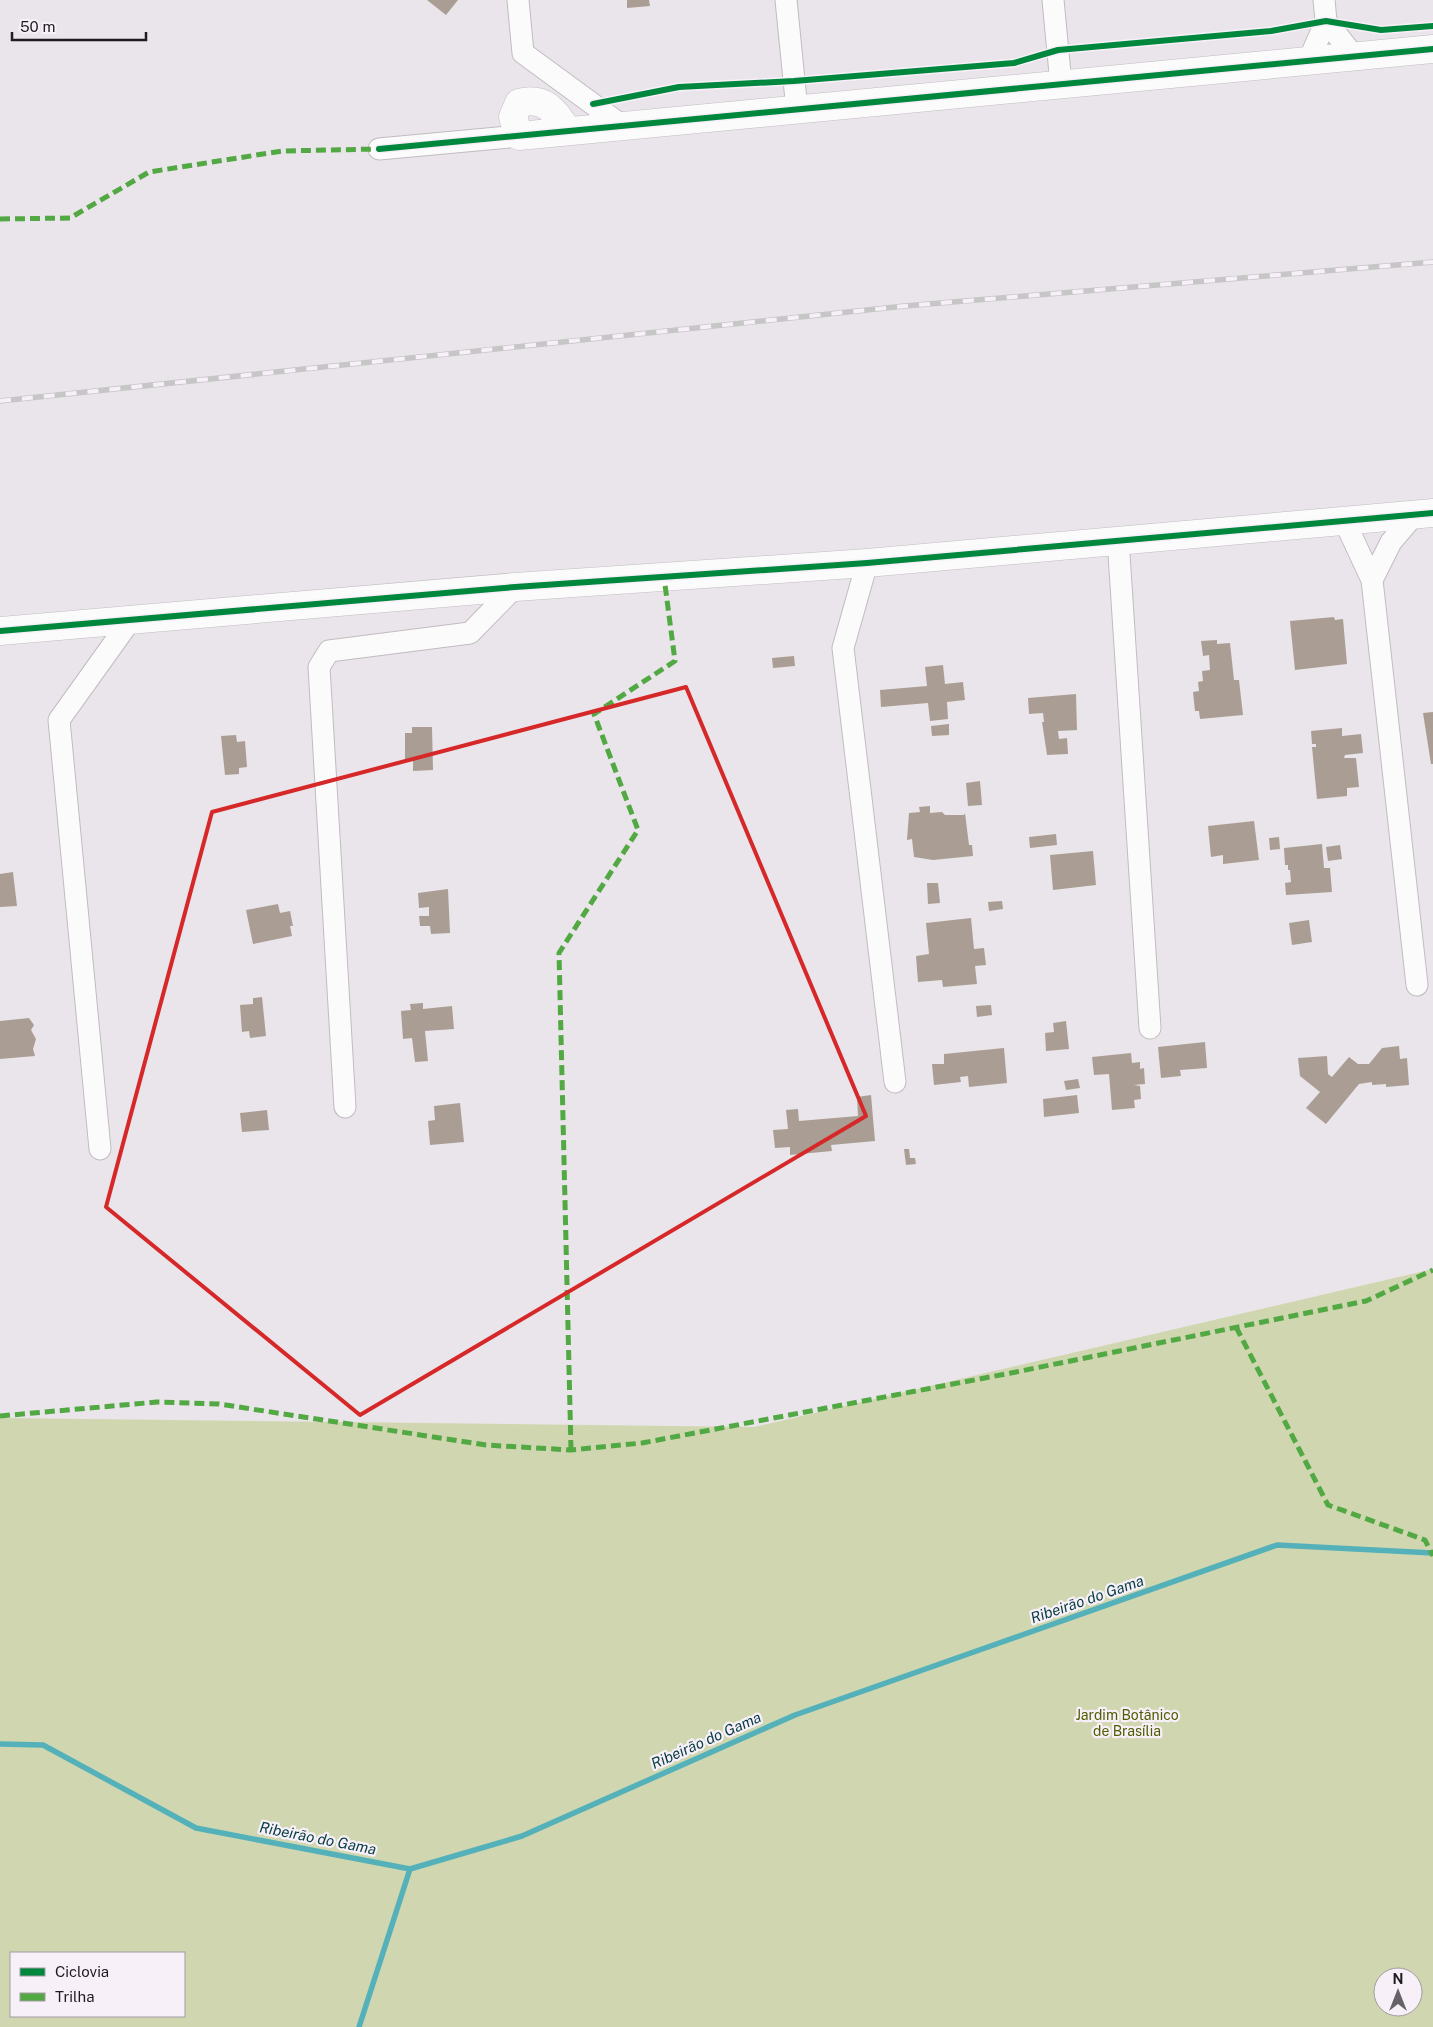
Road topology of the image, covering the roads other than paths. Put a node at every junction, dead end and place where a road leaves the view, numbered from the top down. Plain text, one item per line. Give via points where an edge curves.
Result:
1 (518, 0) edge
2 (786, 0) edge
3 (1053, 0) edge
4 (1324, 0) edge
5 (1326, 21) junction
6 (1433, 49) edge
7 (1354, 56) junction
8 (1309, 60) junction
9 (1061, 84) junction
10 (797, 110) junction
11 (624, 127) junction
12 (519, 136) joint
13 (379, 149) dead end
14 (1423, 514) edge
15 (1344, 520) junction
16 (1118, 539) junction
17 (867, 563) junction
18 (1372, 580) junction
19 (515, 587) junction
20 (132, 618) junction
21 (0, 631) edge
22 (1417, 985) dead end
23 (1150, 1028) dead end
24 (895, 1082) dead end
25 (345, 1106) dead end
26 (100, 1149) dead end

1 - 11 street via 523,53
2 - 10 street
3 - 9 street
4 - 5 street
5 - 7 street
5 - 8 street
6 - 7 street
7 - 8 street
8 - 9 street
9 - 10 street
10 - 11 street
11 - 12 street
12 - 13 street
14 - 15 street
14 - 18 street via 1391,542
15 - 16 street
15 - 18 street
16 - 17 street
16 - 23 street
17 - 19 street
17 - 24 street via 843,648
18 - 22 street
19 - 20 street
19 - 25 street via 470,632 329,651 319,667
20 - 21 street
20 - 26 street via 59,720

